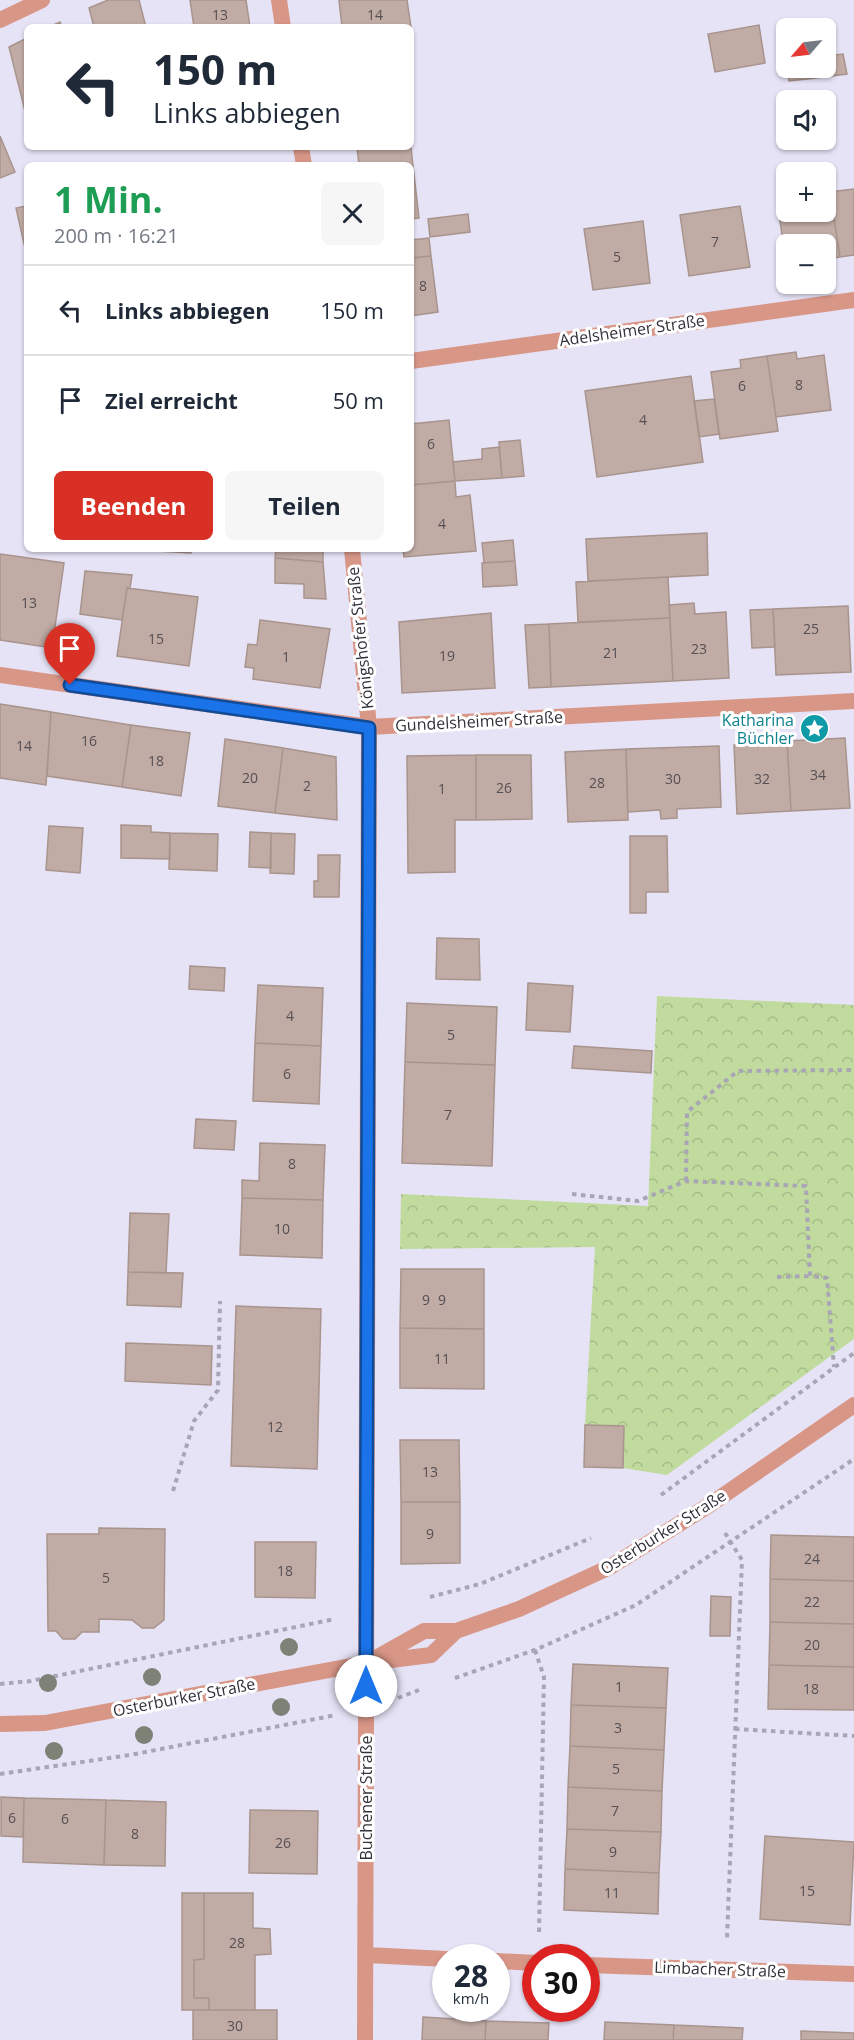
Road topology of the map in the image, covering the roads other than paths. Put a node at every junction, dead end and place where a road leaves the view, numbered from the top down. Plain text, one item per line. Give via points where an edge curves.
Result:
1 (42, 0) edge
2 (279, 0) edge
3 (0, 20) edge
4 (283, 24) edge
5 (854, 300) edge
6 (414, 361) edge
7 (352, 552) edge
8 (0, 675) edge
9 (854, 700) edge
10 (369, 728) junction
11 (854, 1405) edge
12 (456, 1631) junction
13 (367, 1663) junction
14 (0, 1724) edge
15 (367, 1955) junction
16 (432, 1958) edge
17 (600, 1965) edge
18 (854, 1974) edge
19 (365, 2040) edge

1 - 3 street
2 - 4 street
5 - 6 street, Adelsheimer Straße
7 - 10 street, Königshofer Straße
8 - 10 street, Gundelsheimer Straße
9 - 10 street, Gundelsheimer Straße
10 - 13 street, Buchener Straße
11 - 12 street, Osterburker Straße via 610,1568 519,1609
12 - 13 street, Osterburker Straße via 424,1631
12 - 13 street, Osterburker Straße via 431,1655
13 - 14 street, Osterburker Straße via 45,1723
13 - 15 street, Buchener Straße
15 - 16 street
15 - 19 street, Buchener Straße
17 - 18 street, Limbacher Straße

